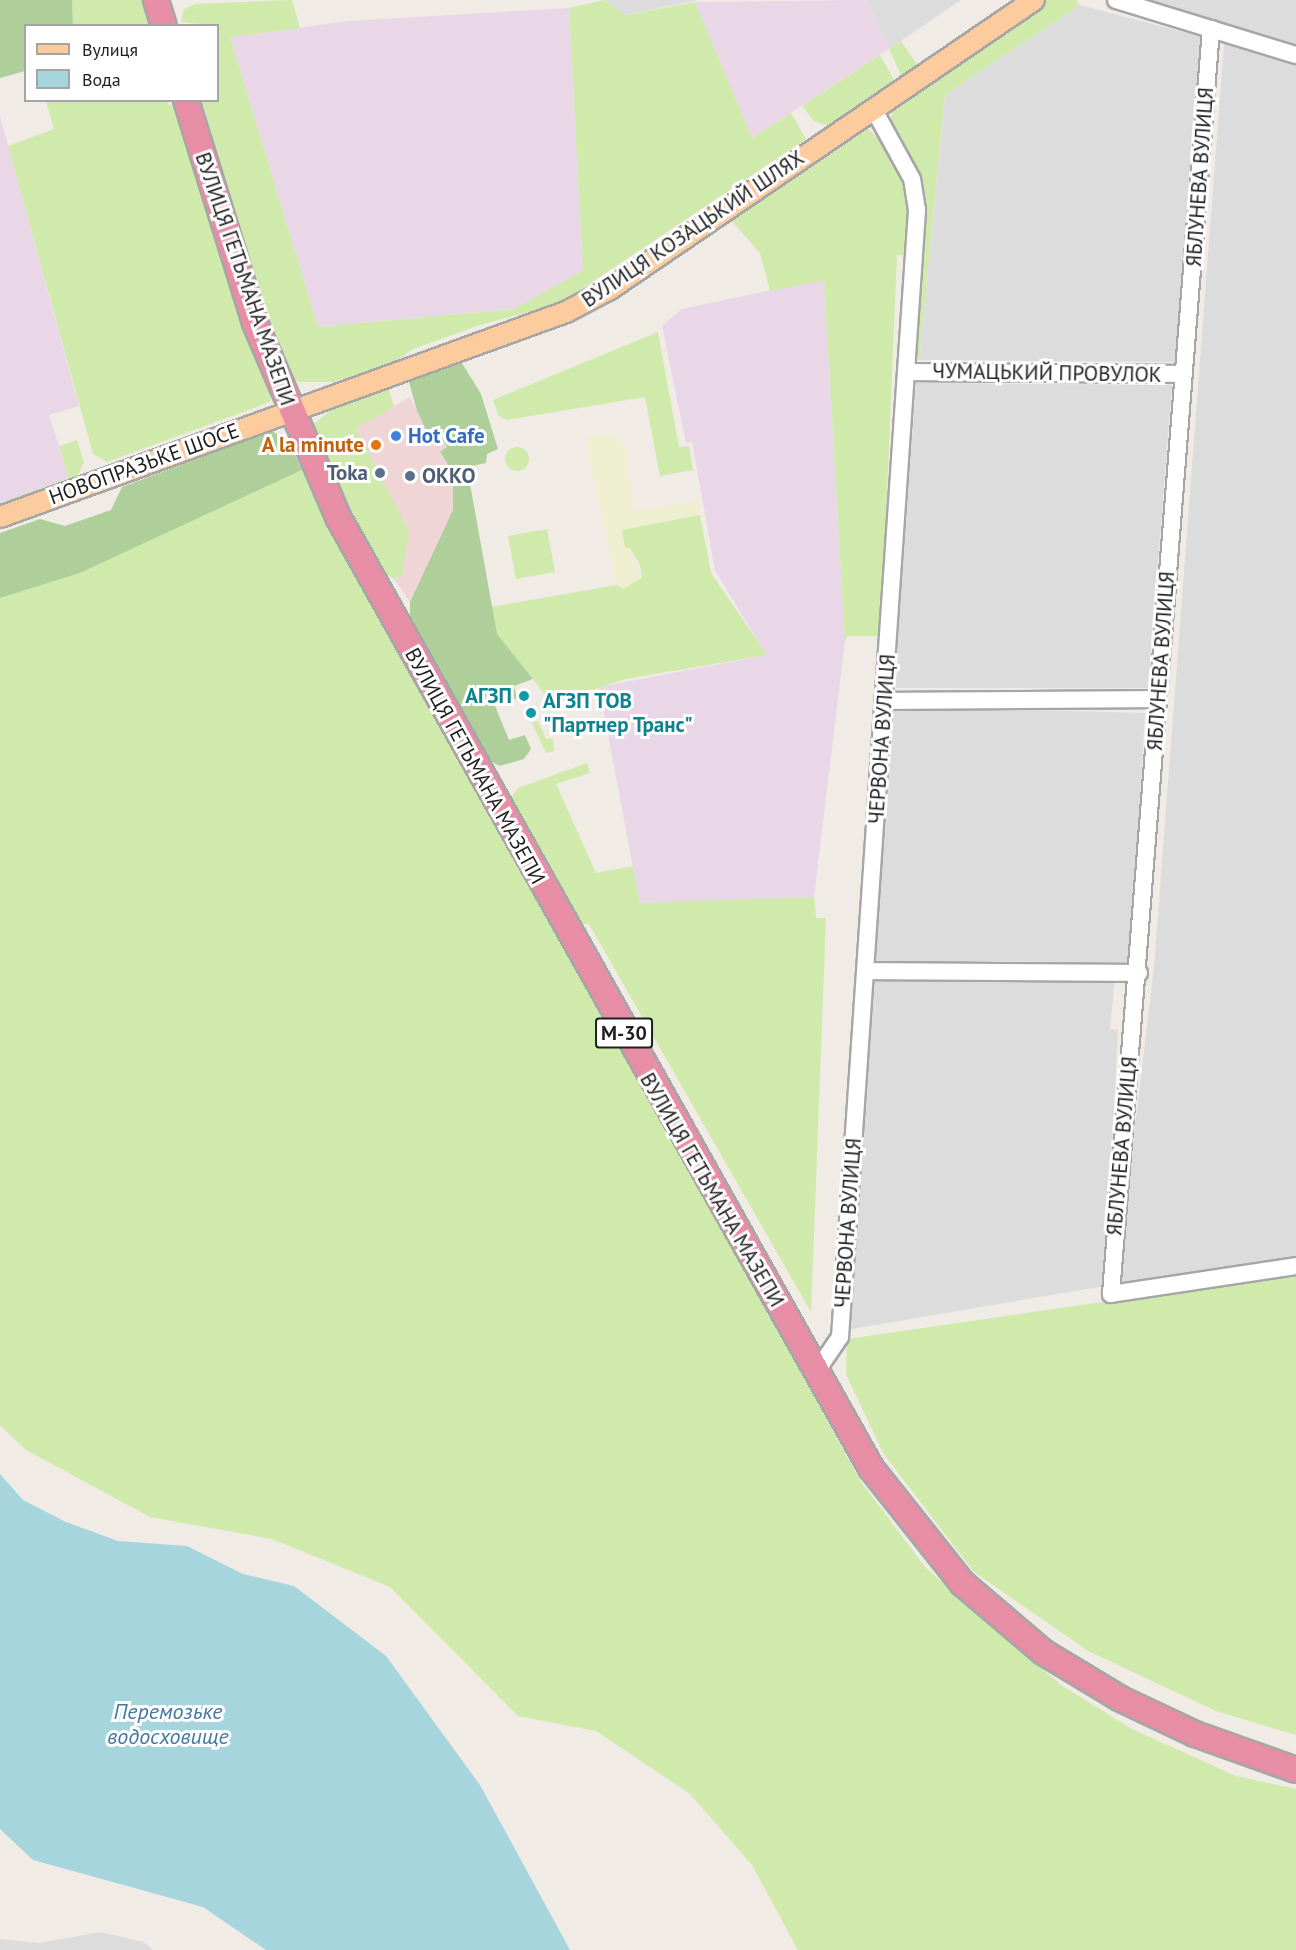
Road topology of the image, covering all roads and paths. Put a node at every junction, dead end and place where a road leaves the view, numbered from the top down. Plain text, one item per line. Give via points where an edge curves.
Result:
1 (156, 0) edge
2 (1034, 0) edge
3 (1116, 0) edge
4 (163, 24) edge
5 (1212, 29) junction
6 (1296, 55) edge
7 (187, 102) edge
8 (873, 108) junction
9 (909, 372) junction
10 (1184, 374) junction
11 (288, 410) junction
12 (0, 517) edge
13 (1158, 699) junction
14 (884, 701) junction
15 (866, 971) junction
16 (1139, 972) junction
17 (1296, 1266) edge
18 (816, 1372) junction
19 (1296, 1770) edge

1 - 4 highway
2 - 8 main road, ВУЛИЦЯ КОЗАЦЬКИЙ ШЛЯХ
3 - 5 street
5 - 6 street
5 - 10 street, ЯБЛУНЕВА ВУЛИЦЯ
7 - 11 highway, ВУЛИЦЯ ГЕТЬМАНА МАЗЕПИ / М-30 via 255,323
8 - 9 street, ЧЕРВОНА ВУЛИЦЯ via 916,194
8 - 11 main road, ВУЛИЦЯ КОЗАЦЬКИЙ ШЛЯХ via 610,289 566,312
9 - 10 street, ЧУМАЦЬКИЙ ПРОВУЛОК
9 - 14 street, ЧЕРВОНА ВУЛИЦЯ
10 - 13 street, ЯБЛУНЕВА ВУЛИЦЯ
11 - 12 main road, НОВОПРАЗЬКЕ ШОСЕ
11 - 18 highway, ВУЛИЦЯ ГЕТЬМАНА МАЗЕПИ / М-30 via 398,628
13 - 14 street
13 - 16 street, ЯБЛУНЕВА ВУЛИЦЯ
14 - 15 street, ЧЕРВОНА ВУЛИЦЯ
15 - 16 street
15 - 18 street, ЧЕРВОНА ВУЛИЦЯ via 840,1337
16 - 17 street, ЯБЛУНЕВА ВУЛИЦЯ via 1111,1294
18 - 19 highway, ВУЛИЦЯ ГЕТЬМАНА МАЗЕПИ / М-30 via 893,1500 962,1583 1001,1618 1043,1652 1121,1699 1195,1734

